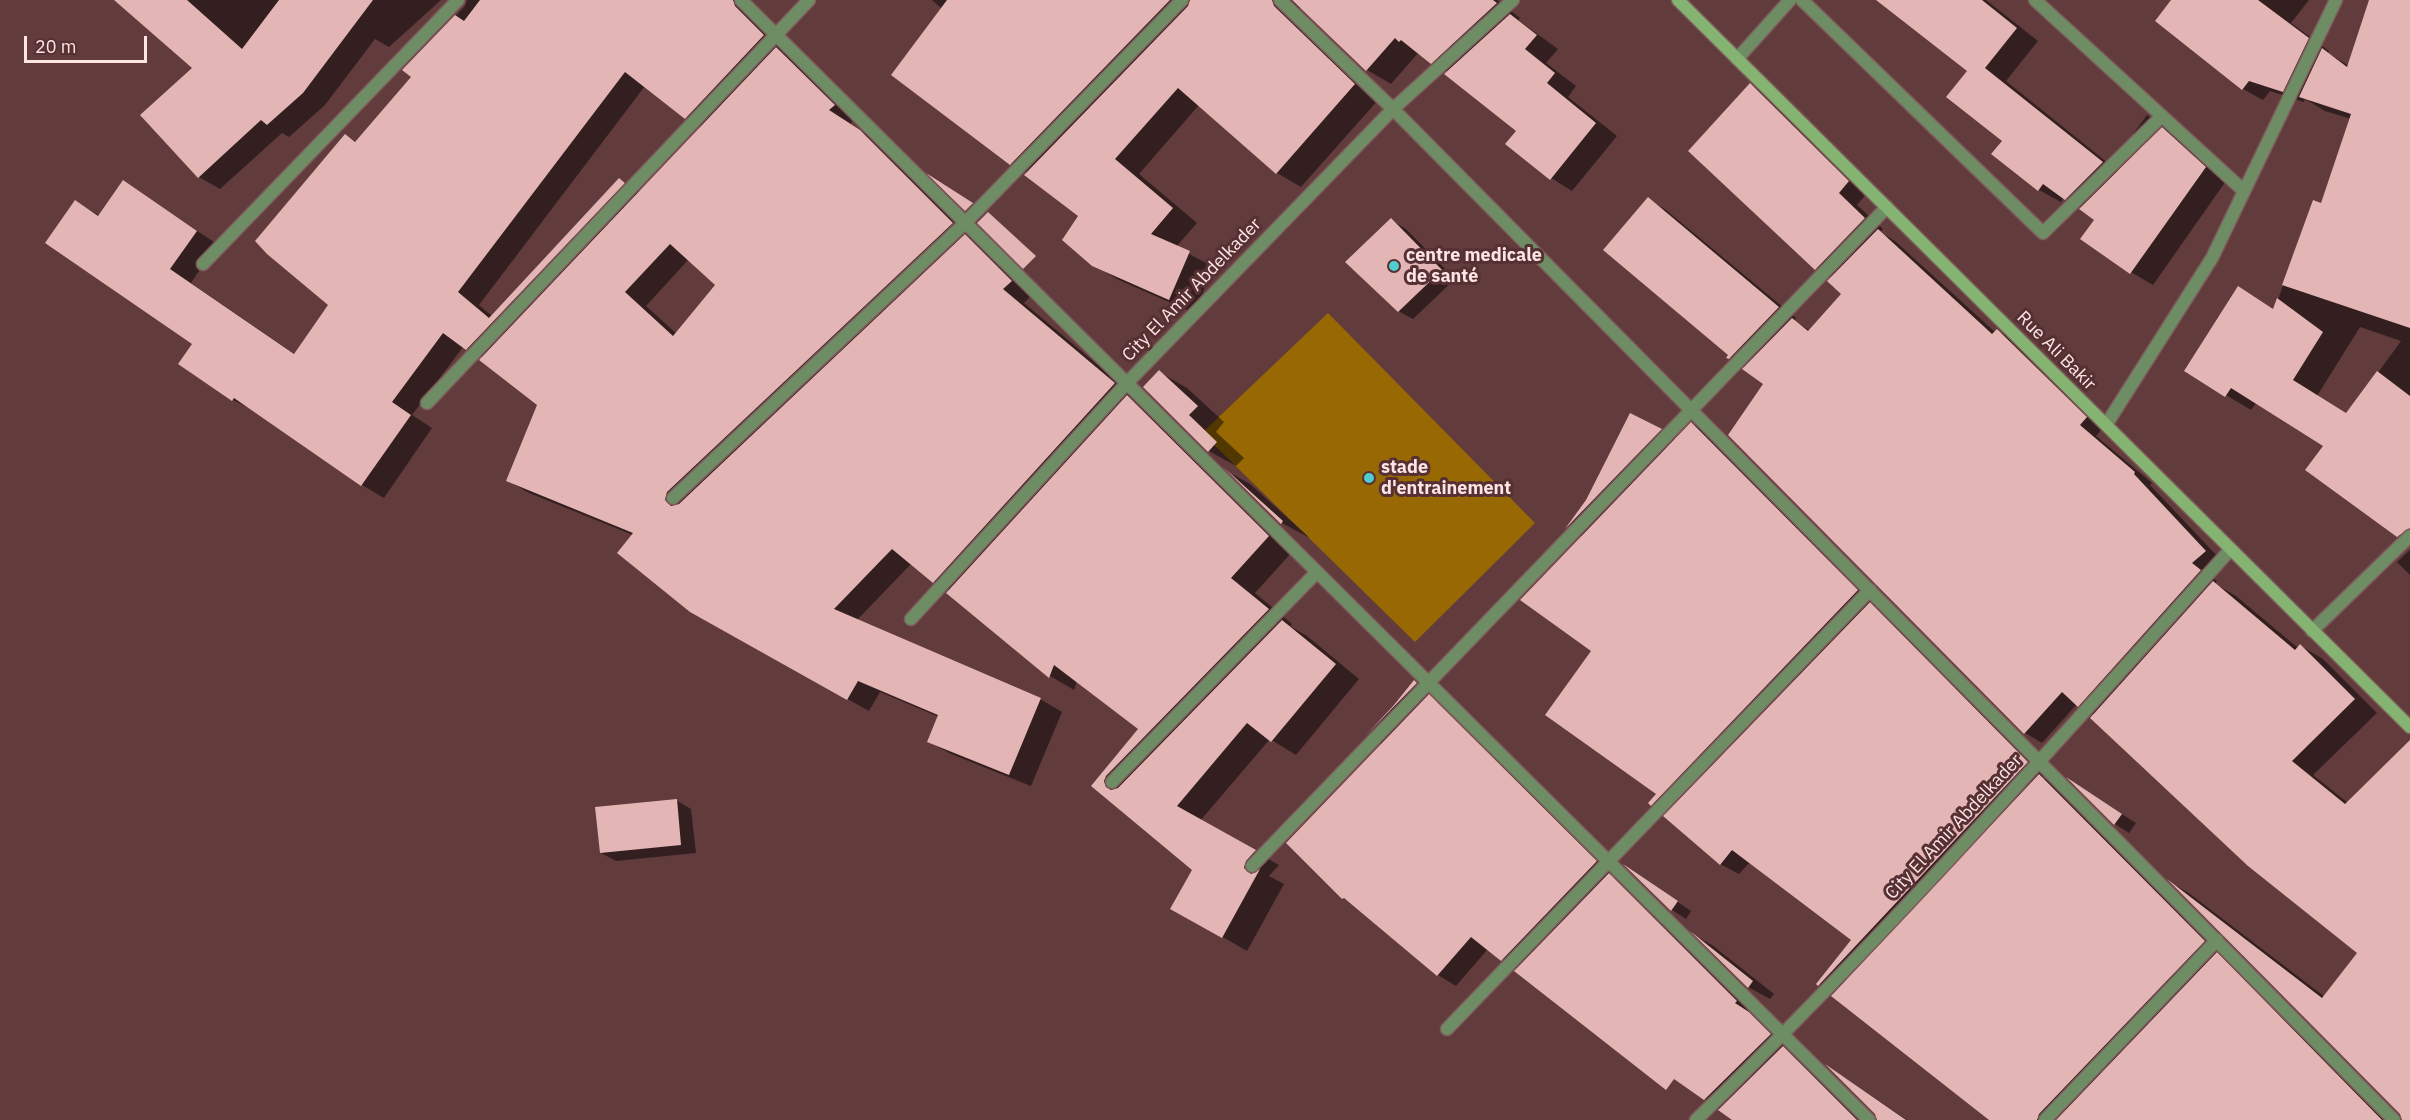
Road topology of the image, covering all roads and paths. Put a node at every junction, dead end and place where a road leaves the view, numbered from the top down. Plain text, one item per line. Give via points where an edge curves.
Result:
1 (458, 0) edge
2 (741, 0) edge
3 (809, 0) edge
4 (1182, 0) edge
5 (1280, 0) edge
6 (1513, 0) edge
7 (1678, 0) edge
8 (1790, 0) edge
9 (1802, 0) edge
10 (2035, 0) edge
11 (2336, 0) edge
12 (775, 34) junction
13 (1737, 59) junction
14 (1393, 109) junction
15 (2162, 116) junction
16 (2244, 191) junction
17 (1887, 207) junction
18 (965, 223) junction
19 (204, 264) dead end
20 (1126, 384) junction
21 (427, 403) dead end
22 (1690, 409) junction
23 (2106, 425) junction
24 (673, 498) dead end
25 (2410, 536) edge
26 (2230, 550) junction
27 (1316, 573) junction
28 (1870, 590) junction
29 (910, 619) dead end
30 (2312, 631) junction
31 (1428, 683) junction
32 (2410, 727) edge
33 (2040, 761) junction
34 (1112, 782) dead end
35 (1608, 861) junction
36 (1252, 866) dead end
37 (2217, 940) junction
38 (1447, 1029) dead end
39 (1784, 1035) junction
40 (1696, 1120) edge
41 (1869, 1120) edge
42 (2045, 1120) edge
43 (2394, 1120) edge

1 - 19 street
2 - 12 street
3 - 12 street
4 - 18 street
5 - 14 street
6 - 14 street, City El Amir Abdelkader
7 - 13 street, Rue Ali Bakir
8 - 13 street
9 - 15 street via 2043,233
10 - 15 street
11 - 16 street
12 - 18 street
12 - 21 street
13 - 17 street, Rue Ali Bakir
14 - 20 street, City El Amir Abdelkader
14 - 22 street
15 - 16 street
16 - 23 street via 2212,258
17 - 22 street
17 - 23 street, Rue Ali Bakir
18 - 20 street
18 - 24 street
20 - 27 street
20 - 29 street, City El Amir Abdelkader
22 - 28 street
22 - 31 street
23 - 26 street, Rue Ali Bakir
25 - 30 street
26 - 30 street, Rue Ali Bakir
26 - 33 street, City El Amir Abdelkader
27 - 31 street
27 - 34 street
28 - 33 street
28 - 35 street
30 - 32 street, Rue Ali Bakir
31 - 35 street
31 - 36 street
33 - 37 street
33 - 39 street, City El Amir Abdelkader
35 - 38 street
35 - 39 street
37 - 42 street
37 - 43 street
39 - 40 street, City El Amir Abdelkader
39 - 41 street

